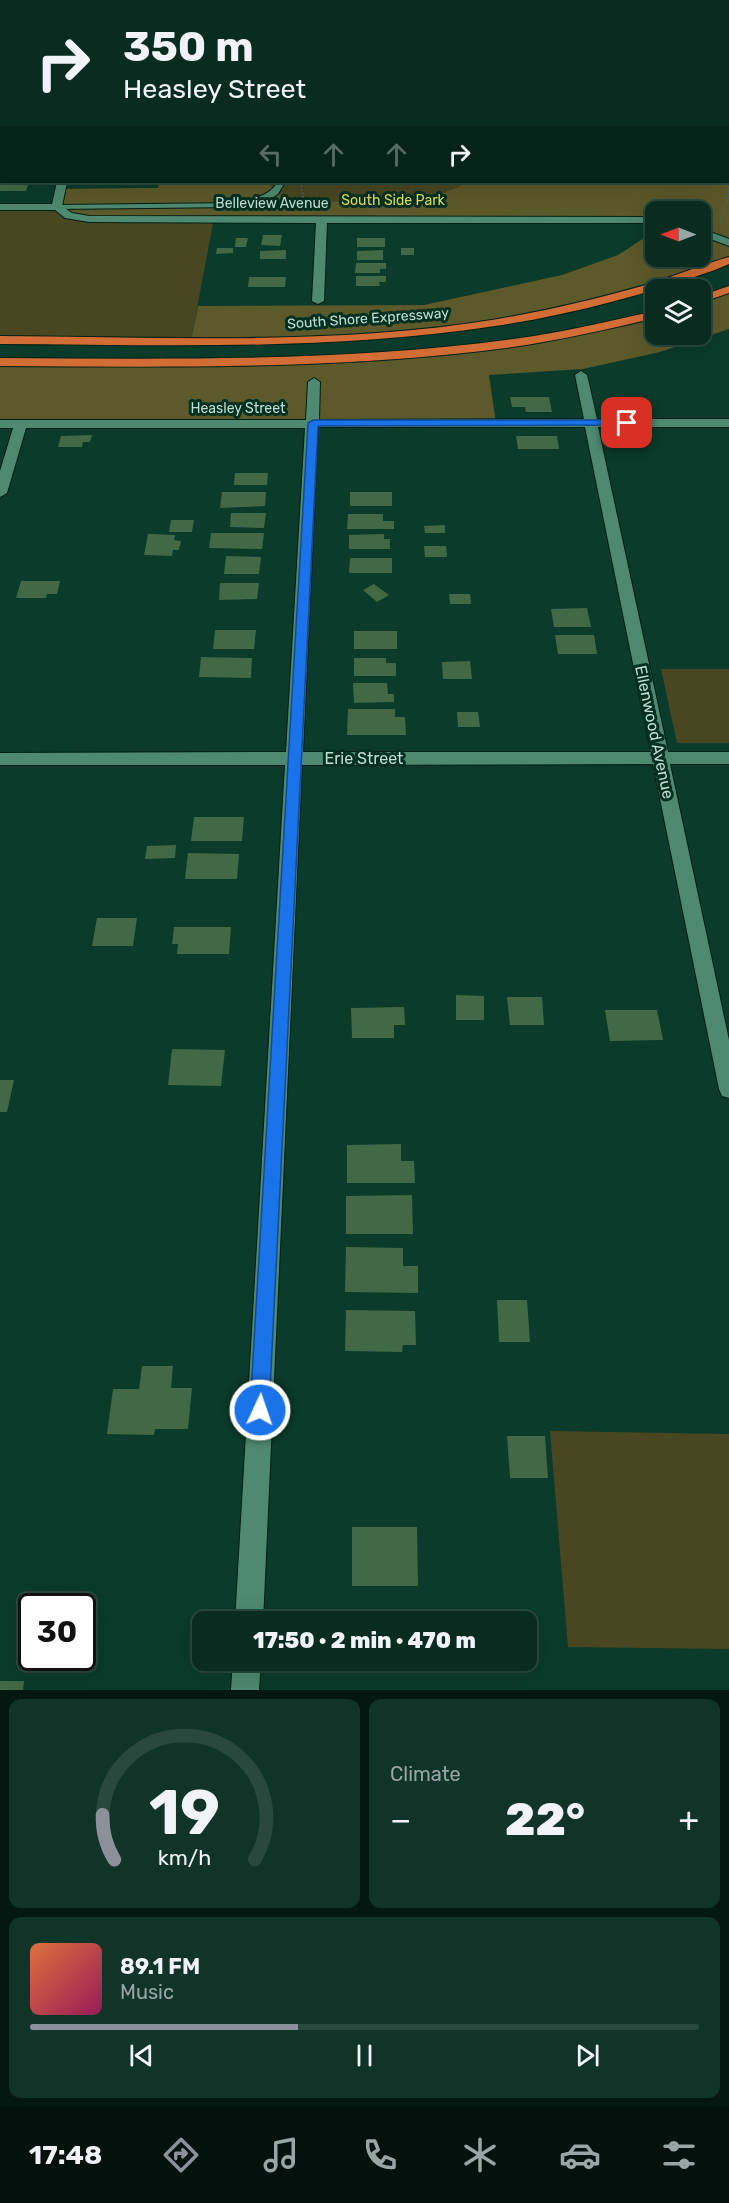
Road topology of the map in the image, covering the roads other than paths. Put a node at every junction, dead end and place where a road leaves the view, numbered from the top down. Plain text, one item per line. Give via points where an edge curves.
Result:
1 (62, 183) edge
2 (280, 183) edge
3 (0, 207) edge
4 (57, 207) junction
5 (321, 218) junction
6 (645, 220) edge
7 (711, 236) edge
8 (729, 243) edge
9 (724, 262) edge
10 (729, 289) edge
11 (711, 296) edge
12 (318, 301) dead end
13 (645, 316) edge
14 (0, 340) edge
15 (0, 362) edge
16 (581, 375) dead end
17 (314, 382) dead end
18 (313, 423) junction
19 (591, 423) junction
20 (729, 423) edge
21 (0, 424) edge
22 (21, 424) junction
23 (0, 493) edge
24 (295, 758) junction
25 (661, 758) junction
26 (729, 758) edge
27 (0, 759) edge
28 (729, 1089) edge
29 (250, 1611) edge
30 (246, 1671) edge
31 (245, 1690) edge

1 - 4 street
2 - 4 lane via 267,197 237,204
3 - 4 street, Belleview Avenue
4 - 5 street, Belleview Avenue via 69,216 89,219
5 - 6 street, Belleview Avenue
5 - 12 street
7 - 8 street
9 - 14 highway, South Shore Expressway via 568,309 426,331 248,339
10 - 11 highway
13 - 15 highway via 554,336 426,353 261,361
16 - 19 street, Ellenwood Avenue
17 - 18 street
18 - 19 street, Heasley Street
18 - 22 street, Heasley Street
18 - 24 street
19 - 20 street, Heasley Street
19 - 25 street, Ellenwood Avenue
21 - 22 street, Heasley Street
22 - 23 street
24 - 25 street, Erie Street
24 - 27 street, Erie Street
24 - 29 street
25 - 26 street, Erie Street
25 - 28 street, Ellenwood Avenue
30 - 31 street

